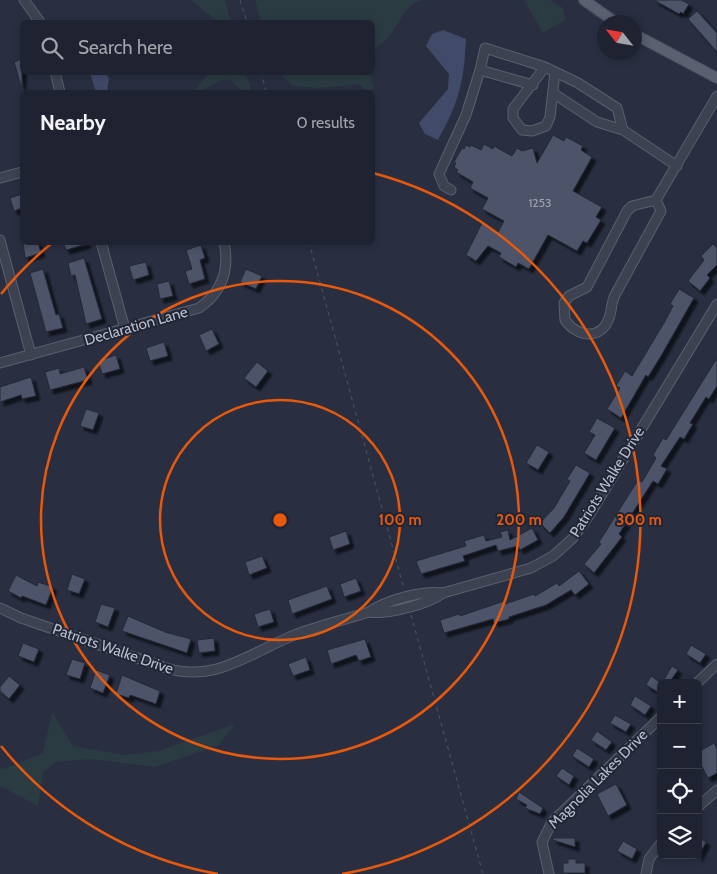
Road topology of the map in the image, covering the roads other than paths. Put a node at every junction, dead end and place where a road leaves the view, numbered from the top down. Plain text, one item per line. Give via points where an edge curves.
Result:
1 (24, 0) edge
2 (584, 0) edge
3 (605, 15) edge
4 (39, 20) edge
5 (642, 38) edge
6 (545, 67) junction
7 (480, 70) junction
8 (555, 72) junction
9 (56, 75) edge
10 (717, 78) edge
11 (533, 85) junction
12 (60, 90) edge
13 (553, 93) junction
14 (717, 96) edge
15 (623, 130) junction
16 (677, 166) junction
17 (20, 173) edge
18 (0, 178) edge
19 (451, 190) dead end
20 (656, 200) junction
21 (0, 240) edge
22 (102, 245) edge
23 (225, 245) edge
24 (717, 304) edge
25 (125, 329) junction
26 (31, 355) junction
27 (0, 364) edge
28 (0, 608) edge
29 (717, 664) edge
30 (701, 679) edge
31 (657, 722) edge
32 (717, 790) edge
33 (702, 803) edge
34 (657, 848) edge
35 (549, 874) edge
36 (646, 874) edge

1 - 4 street
2 - 3 main road
5 - 10 main road
6 - 7 street via 486,48
6 - 8 street
6 - 11 street
7 - 11 street
7 - 19 street via 466,115 439,174 444,186
8 - 13 street
8 - 15 street via 617,108
9 - 12 street
11 - 13 street via 513,109 512,118 522,130 532,132 546,126
13 - 15 street via 597,122
14 - 16 street
15 - 16 street
16 - 20 street
17 - 18 street
20 - 20 street via 662,211 615,295 610,318 596,333 578,333 565,320 564,303 569,296 586,287 627,211 632,206
21 - 26 street
22 - 25 street
23 - 25 street, Declaration Lane via 224,276 220,287 207,302 188,312
24 - 28 street, Patriots Walke Drive via 574,538 553,556 531,568 443,593 433,592 408,602 378,606 369,612 301,633 212,672 194,674 166,668
25 - 26 street, Declaration Lane
26 - 27 street, Declaration Lane
29 - 30 street
31 - 35 street, Magnolia Lakes Drive via 552,822 542,842
32 - 33 street
34 - 36 street via 648,859

